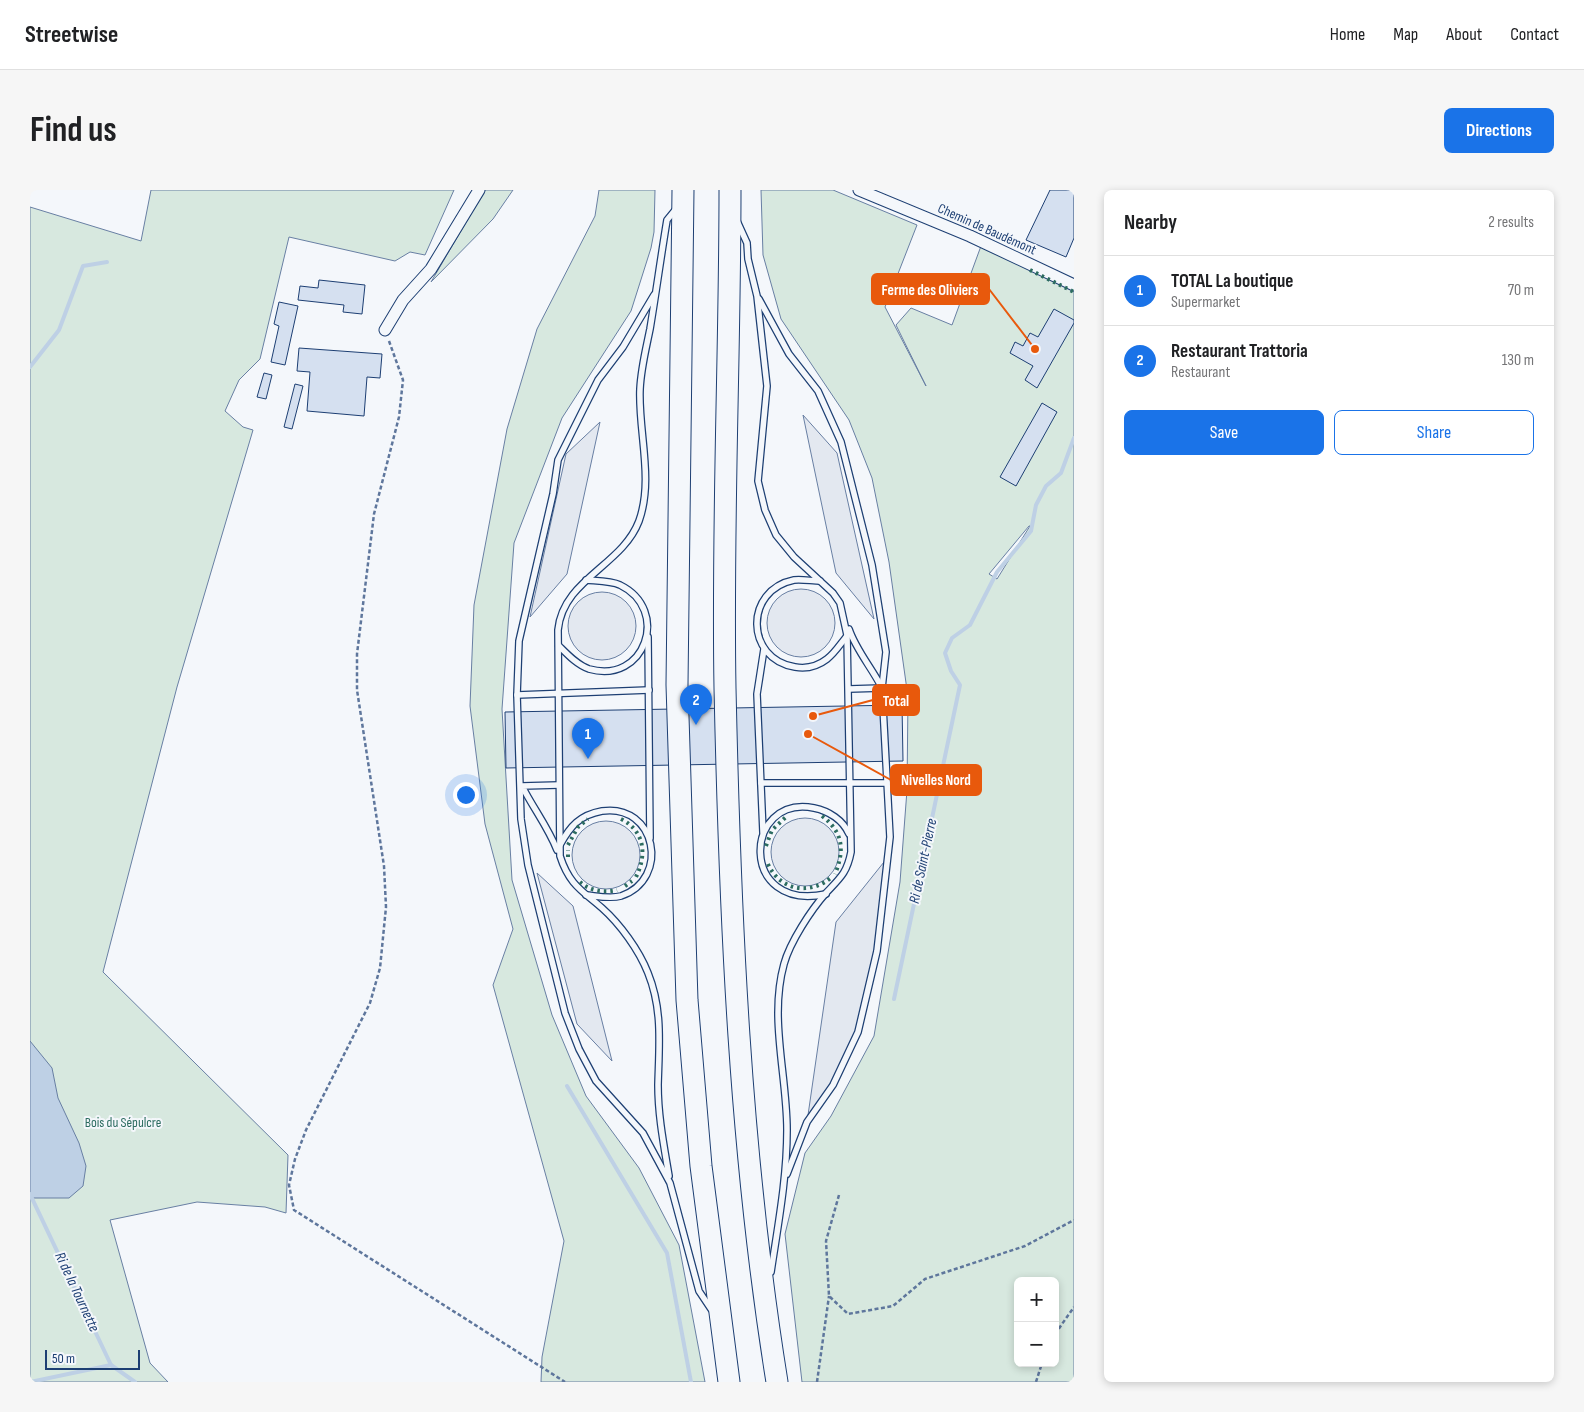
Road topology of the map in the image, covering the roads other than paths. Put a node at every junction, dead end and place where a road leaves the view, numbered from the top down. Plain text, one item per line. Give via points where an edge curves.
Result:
1 (479, 190) edge
2 (860, 190) edge
3 (683, 194) edge
4 (730, 198) edge
5 (1074, 285) edge
6 (654, 295) junction
7 (757, 296) junction
8 (385, 330) road end
9 (586, 580) junction
10 (820, 581) junction
11 (845, 618) junction
12 (648, 635) junction
13 (847, 635) junction
14 (559, 646) junction
15 (764, 649) junction
16 (882, 688) junction
17 (849, 689) junction
18 (649, 690) junction
19 (559, 692) junction
20 (517, 694) junction
21 (851, 782) junction
22 (761, 783) junction
23 (887, 783) junction
24 (522, 786) junction
25 (559, 786) junction
26 (763, 832) junction
27 (850, 836) junction
28 (650, 840) junction
29 (559, 847) junction
30 (560, 856) junction
31 (826, 894) junction
32 (584, 895) junction
33 (785, 1178) junction
34 (670, 1183) junction
35 (765, 1308) junction
36 (720, 1322) junction
37 (729, 1382) edge
38 (777, 1382) edge

1 - 8 street via 432,269 403,300
2 - 5 street, Chemin de Baudémont via 970,236
3 - 6 lane via 667,220
3 - 36 highway via 677,685 687,1000 701,1166
4 - 7 lane via 747,243
4 - 35 highway via 726,726 735,995
6 - 9 lane via 640,390 644,495 639,521 610,560
6 - 20 lane via 623,347 598,380 558,460 519,641
7 - 10 lane via 767,386 758,481 764,510 776,535
7 - 16 lane via 789,354 818,391 841,442 883,623 886,652
9 - 12 lane via 618,584 633,593 647,618
9 - 14 lane via 570,596 559,614
10 - 11 lane via 840,603
10 - 15 lane via 795,580 781,584 768,594 761,604 756,624
11 - 13 lane
11 - 16 lane via 854,643
12 - 14 lane via 640,653 629,664 602,671 588,668
12 - 18 lane
13 - 15 lane via 829,658 818,665 803,668 784,665
13 - 17 lane
14 - 19 lane
15 - 22 lane via 757,694
16 - 17 lane
16 - 23 lane
17 - 21 lane
18 - 19 lane
18 - 28 lane
19 - 20 lane
19 - 25 lane
20 - 24 lane
21 - 22 lane
21 - 23 lane
21 - 27 lane
22 - 26 lane
23 - 33 lane via 890,837 877,951 858,1032 833,1085 807,1122
24 - 25 lane
24 - 30 lane via 534,810 550,830
24 - 34 lane via 521,819 528,865 565,1013 596,1081 643,1133
25 - 29 lane
26 - 27 lane via 787,810 804,806 823,810 836,818
26 - 31 lane via 759,851 764,873 774,885 790,894 808,898
27 - 31 lane via 849,866
28 - 29 lane via 640,823 628,814 605,811 588,814 576,821
28 - 32 lane via 652,855 648,873 635,889 620,896
29 - 30 lane
30 - 32 lane via 565,872
31 - 33 lane via 802,927 784,963 777,1005 788,1128
32 - 34 lane via 603,909 631,942 648,972 657,1002 661,1034 661,1133
33 - 35 lane
34 - 36 lane via 699,1291
35 - 38 highway
36 - 37 highway

